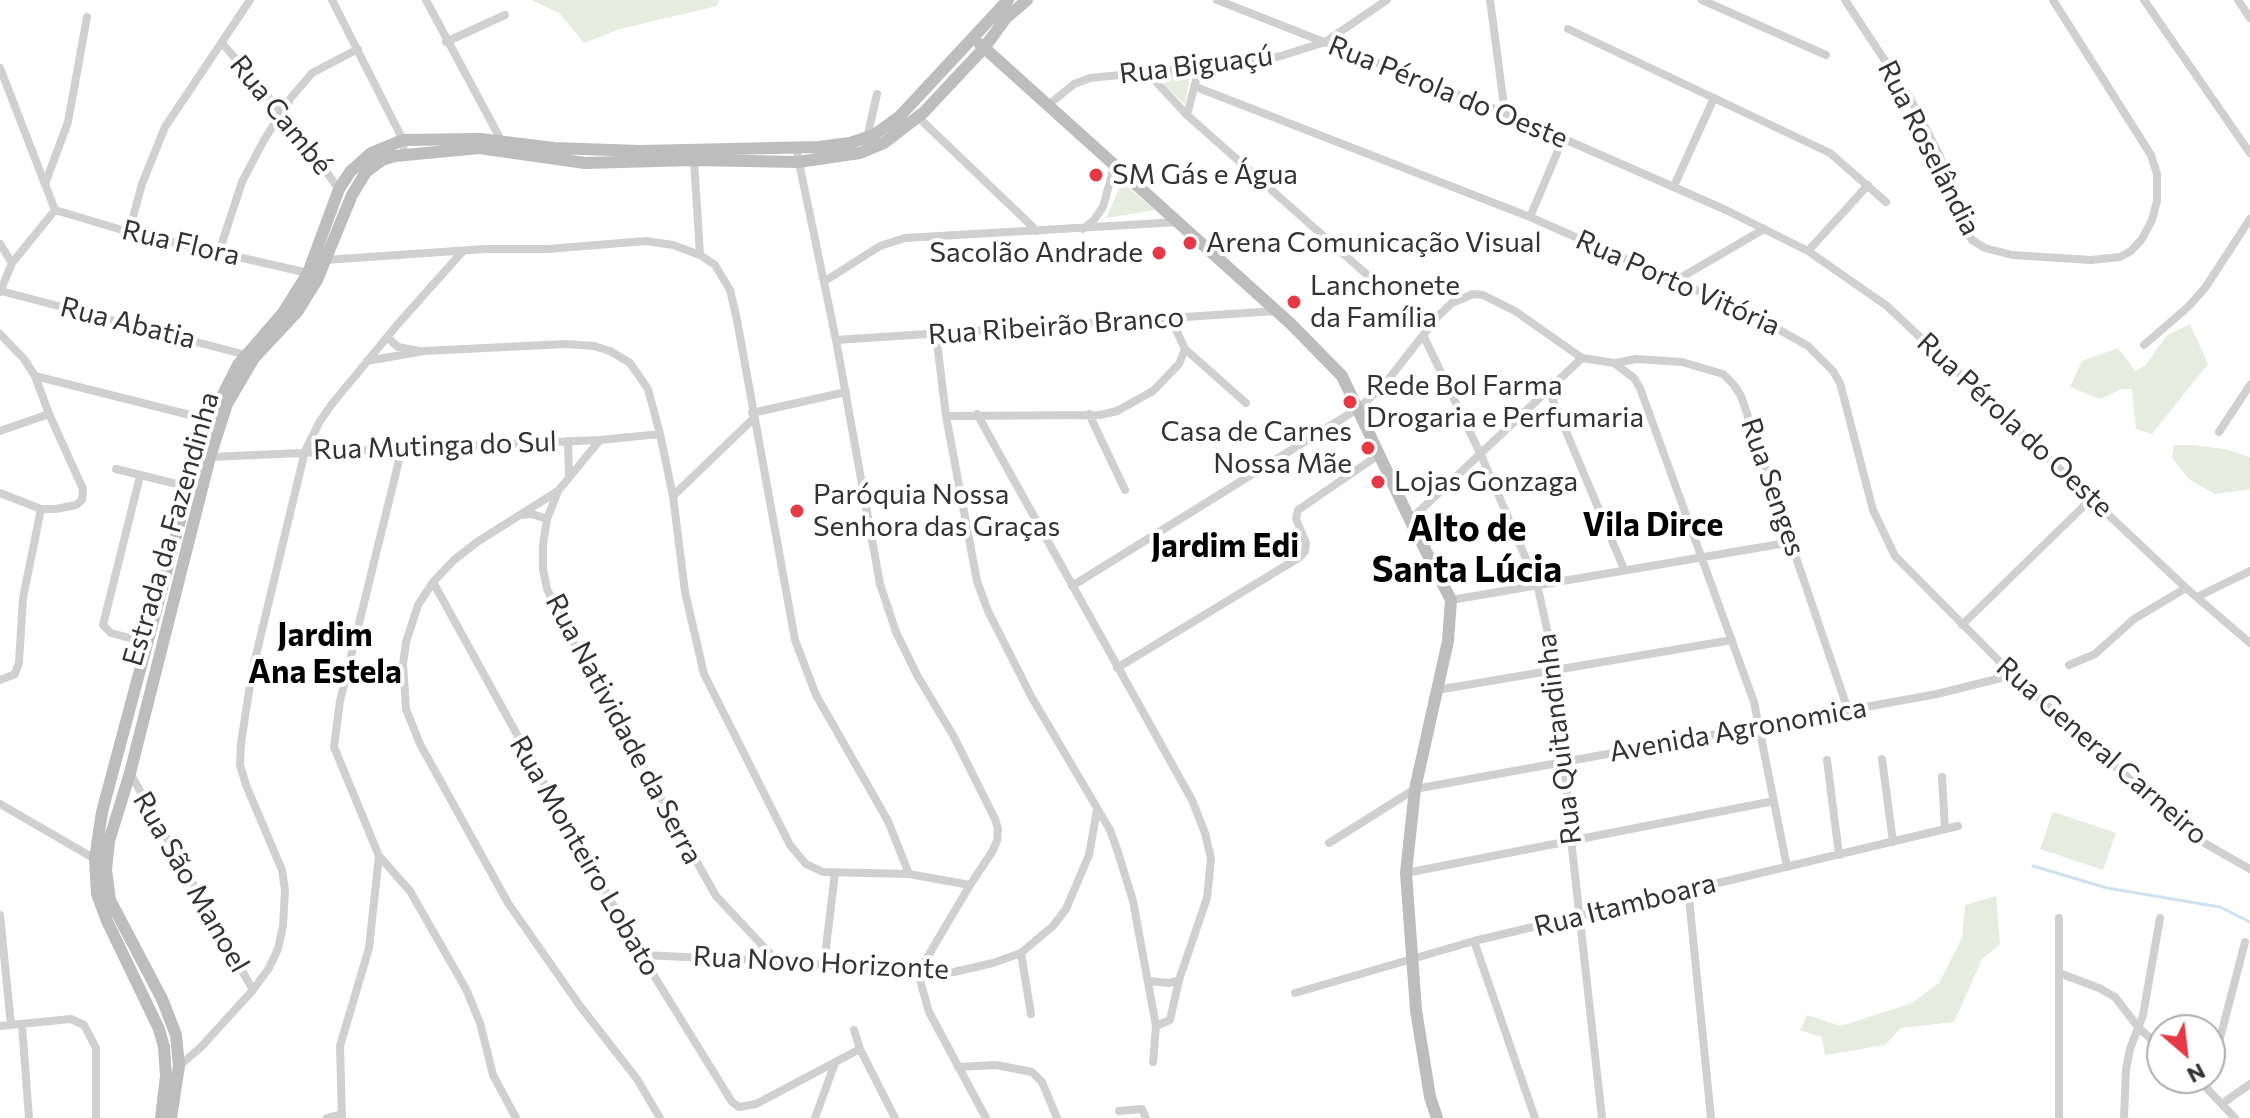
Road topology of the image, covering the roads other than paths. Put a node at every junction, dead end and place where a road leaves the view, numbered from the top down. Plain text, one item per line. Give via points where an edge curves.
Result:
1 (250, 0) edge
2 (332, 0) edge
3 (426, 0) edge
4 (1008, 0) edge
5 (1027, 0) edge
6 (1217, 0) edge
7 (1387, 0) edge
8 (1490, 0) edge
9 (1702, 0) edge
10 (1845, 0) edge
11 (2053, 0) edge
12 (2144, 0) edge
13 (2238, 0) edge
14 (505, 15) dead end
15 (87, 17) dead end
16 (2250, 18) edge
17 (1568, 29) dead end
18 (446, 42) junction
19 (1325, 42) junction
20 (222, 43) junction
21 (979, 43) junction
22 (358, 49) junction
23 (1826, 55) dead end
24 (1200, 65) junction
25 (0, 68) edge
26 (1145, 70) junction
27 (1196, 87) junction
28 (877, 94) dead end
29 (1714, 98) junction
30 (1047, 106) junction
31 (282, 113) junction
32 (1505, 113) junction
33 (1187, 115) junction
34 (918, 117) junction
35 (867, 138) junction
36 (1563, 139) junction
37 (403, 140) junction
38 (501, 140) junction
39 (796, 148) junction
40 (2250, 153) edge
41 (404, 155) junction
42 (694, 160) junction
43 (798, 162) junction
44 (1114, 167) junction
45 (45, 184) junction
46 (1868, 185) junction
47 (1674, 186) junction
48 (339, 189) junction
49 (1886, 202) dead end
50 (55, 210) junction
51 (1530, 217) junction
52 (2250, 219) edge
53 (1179, 222) junction
54 (1082, 229) junction
55 (1764, 229) junction
56 (1037, 231) junction
57 (129, 232) junction
58 (0, 244) edge
59 (463, 251) junction
60 (1808, 251) junction
61 (219, 252) junction
62 (443, 253) junction
63 (700, 255) junction
64 (320, 260) junction
65 (12, 263) junction
66 (446, 270) junction
67 (308, 273) junction
68 (825, 281) junction
69 (1675, 281) junction
70 (1382, 288) dead end
71 (0, 291) edge
72 (1276, 311) junction
73 (1171, 319) junction
74 (0, 334) edge
75 (936, 334) junction
76 (387, 337) junction
77 (1424, 337) junction
78 (836, 340) junction
79 (2144, 345) dead end
80 (1185, 349) junction
81 (424, 351) junction
82 (249, 356) junction
83 (370, 358) junction
84 (1582, 358) junction
85 (1614, 363) junction
86 (35, 376) junction
87 (2250, 385) edge
88 (1549, 391) junction
89 (846, 392) junction
90 (1246, 403) dead end
91 (1359, 408) junction
92 (49, 414) junction
93 (977, 414) junction
94 (1089, 414) junction
95 (752, 416) junction
96 (946, 416) junction
97 (210, 420) junction
98 (0, 431) edge
99 (2219, 432) dead end
100 (660, 434) junction
101 (600, 440) junction
102 (568, 441) junction
103 (402, 448) junction
104 (305, 451) junction
105 (1380, 454) junction
106 (1481, 455) junction
107 (210, 457) junction
108 (116, 469) dead end
109 (569, 475) junction
110 (140, 476) junction
111 (189, 487) junction
112 (1125, 490) dead end
113 (558, 491) junction
114 (0, 493) edge
115 (673, 496) junction
116 (2092, 498) junction
117 (41, 509) junction
118 (519, 515) junction
119 (547, 519) junction
120 (1410, 520) junction
121 (1792, 542) junction
122 (1701, 557) junction
123 (1624, 569) junction
124 (2250, 571) edge
125 (433, 582) junction
126 (1537, 584) junction
127 (1072, 586) junction
128 (2186, 588) junction
129 (2197, 597) junction
130 (1451, 600) junction
131 (1962, 625) junction
132 (1732, 640) junction
133 (148, 643) junction
134 (2250, 643) edge
135 (2069, 665) dead end
136 (1117, 668) junction
137 (1556, 669) junction
138 (2013, 675) junction
139 (0, 680) edge
140 (1437, 690) junction
141 (1848, 710) junction
142 (1761, 726) junction
143 (1882, 759) dead end
144 (1565, 760) junction
145 (1827, 760) dead end
146 (130, 773) junction
147 (1942, 777) dead end
148 (1415, 789) junction
149 (1774, 801) junction
150 (0, 804) edge
151 (1097, 809) junction
152 (1958, 826) dead end
153 (1945, 829) junction
154 (1571, 839) junction
155 (1893, 842) junction
156 (1329, 843) dead end
157 (1839, 855) junction
158 (379, 856) junction
159 (95, 859) junction
160 (1787, 867) junction
161 (2250, 869) edge
162 (835, 873) junction
163 (1406, 873) junction
164 (909, 874) junction
165 (970, 885) junction
166 (1688, 888) junction
167 (0, 915) edge
168 (1581, 917) junction
169 (2059, 918) dead end
170 (2160, 918) dead end
171 (1474, 941) junction
172 (2245, 942) dead end
173 (1021, 953) junction
174 (642, 955) junction
175 (1410, 957) junction
176 (777, 961) junction
177 (824, 964) junction
178 (918, 973) junction
179 (2059, 973) junction
180 (1179, 980) junction
181 (1149, 981) junction
182 (253, 990) junction
183 (1295, 993) dead end
184 (1031, 1014) dead end
185 (2226, 1015) edge
186 (11, 1025) junction
187 (22, 1025) junction
188 (0, 1026) edge
189 (1156, 1026) junction
190 (2138, 1027) junction
191 (854, 1030) dead end
192 (2146, 1034) edge
193 (860, 1049) junction
194 (835, 1062) junction
195 (1153, 1062) dead end
196 (179, 1066) junction
197 (958, 1067) junction
198 (166, 1076) junction
199 (2250, 1084) edge
200 (2217, 1094) edge
201 (2223, 1103) junction
202 (1119, 1111) dead end
203 (342, 1116) edge
204 (29, 1118) edge
205 (96, 1118) edge
206 (161, 1118) edge
207 (171, 1118) edge
208 (327, 1118) edge
209 (516, 1118) edge
210 (660, 1118) edge
211 (815, 1118) edge
212 (895, 1118) edge
213 (986, 1118) edge
214 (1057, 1118) edge
215 (1146, 1118) edge
216 (1437, 1118) edge
217 (1535, 1118) edge
218 (1602, 1118) edge
219 (1711, 1118) edge
220 (2059, 1118) edge
221 (2124, 1118) edge
222 (2235, 1118) edge

1 - 20 street
2 - 22 street
3 - 18 street
4 - 21 main road, Estrada da Fazendinha
5 - 21 main road, Estrada da Fazendinha
6 - 19 street, Rua Pérola do Oeste
7 - 19 street, Rua Biguaçú
8 - 32 street
9 - 23 street
10 - 11 street, Rua Roselândia via 1911,100 1939,154 1958,215 1972,240 2012,255 2120,257 2142,239 2152,220 2157,174 2151,155
12 - 40 street
13 - 16 street
14 - 18 street
15 - 45 street via 68,122
17 - 29 street
18 - 38 street
19 - 24 street, Rua Biguaçú via 1249,62
19 - 32 street, Rua Pérola do Oeste
20 - 31 street, Rua Cambé
20 - 57 street via 165,127
21 - 30 main road
21 - 34 main road, Estrada da Fazendinha
21 - 35 main road, Estrada da Fazendinha via 900,116
22 - 31 street via 312,73
22 - 37 street
24 - 26 street, Rua Biguaçú
24 - 27 street
25 - 45 street
26 - 30 street, Rua Biguaçú via 1090,78
26 - 33 street
27 - 33 street
27 - 51 street, Rua Porto Vitória
28 - 35 street
29 - 46 street via 1839,157
29 - 47 street
30 - 44 main road
31 - 48 street, Rua Cambé
31 - 61 street via 242,182
32 - 36 street, Rua Pérola do Oeste
33 - 70 street
34 - 43 main road, Estrada da Fazendinha via 873,150
34 - 56 street
35 - 39 main road, Estrada da Fazendinha
36 - 47 street, Rua Pérola do Oeste
36 - 51 street
37 - 38 main road, Estrada da Fazendinha
37 - 41 street
37 - 48 main road, Estrada da Fazendinha via 371,153
38 - 39 main road, Estrada da Fazendinha via 583,150
39 - 43 street
41 - 42 main road, Estrada da Fazendinha via 479,148 585,163
41 - 64 main road, Estrada da Fazendinha via 382,160 366,172
42 - 43 main road, Estrada da Fazendinha
42 - 63 street
43 - 68 street
44 - 53 main road
44 - 54 street via 1103,207
45 - 50 street
46 - 49 street
46 - 60 street
47 - 55 street, Rua Pérola do Oeste
48 - 64 main road, Estrada da Fazendinha
50 - 57 street, Rua Flora
50 - 65 street
51 - 69 street, Rua Porto Vitória
52 - 79 street via 2205,288
53 - 54 street
53 - 72 main road
54 - 56 street
55 - 60 street, Rua Pérola do Oeste
55 - 69 street
56 - 68 street via 905,238 880,246
57 - 61 street, Rua Flora
58 - 65 street
59 - 62 street
59 - 63 street via 646,241
59 - 66 street
60 - 116 street, Rua Pérola do Oeste via 1887,306
61 - 67 street, Rua Flora
62 - 64 street
62 - 66 street
63 - 95 street via 715,265 730,290
64 - 67 main road, Estrada da Fazendinha
64 - 82 main road, Estrada da Fazendinha via 317,280 297,312
65 - 71 street
66 - 76 street
67 - 82 main road, Estrada da Fazendinha
68 - 78 street
69 - 131 street, Rua Porto Vitória via 1785,331 1833,371 1885,537 1895,556
71 - 82 street, Rua Abatia
72 - 73 street, Rua Ribeirão Branco
72 - 91 main road via 1333,365
73 - 75 street, Rua Ribeirão Branco
73 - 80 street
74 - 86 street
75 - 78 street, Rua Ribeirão Branco
75 - 96 street
76 - 81 street via 398,347
76 - 83 street
77 - 84 street via 1452,303 1483,295
77 - 91 street
77 - 106 street, Rua Quitandinha
78 - 89 street
80 - 90 street
80 - 94 street via 1173,372 1136,403
81 - 83 street
81 - 100 street via 537,344 610,351 643,379
82 - 97 main road, Estrada da Fazendinha via 226,384
82 - 107 main road, Estrada da Fazendinha
83 - 104 street via 320,421
84 - 85 street, Rua Senges
84 - 88 street
85 - 121 street, Rua Senges via 1682,362 1723,374 1734,385
85 - 122 street via 1640,388
86 - 92 street
86 - 97 street
87 - 99 street
88 - 106 street
88 - 123 street
89 - 95 street
89 - 165 street via 874,556 891,619 995,819 997,841
91 - 105 main road
91 - 127 street
92 - 98 street
92 - 117 street via 83,489 76,505
93 - 94 street
93 - 96 street
93 - 127 street
94 - 112 street
95 - 115 street
95 - 164 street via 795,640 816,695 888,821
96 - 151 street via 977,581 988,611
97 - 111 main road, Estrada da Fazendinha
100 - 101 street, Rua Mutinga do Sul
100 - 115 street
101 - 102 street, Rua Mutinga do Sul
101 - 109 street, Rua Natividade da Serra
102 - 103 street, Rua Mutinga do Sul
102 - 109 street
103 - 104 street, Rua Mutinga do Sul
103 - 158 street via 343,687 334,747
104 - 107 street, Rua Mutinga do Sul
104 - 182 street via 252,672 241,743 240,765 285,890 278,949
105 - 120 main road
105 - 136 street via 1298,510 1296,519 1306,543 1300,557
106 - 120 street
106 - 126 street, Rua Quitandinha
107 - 146 main road, Estrada da Fazendinha
108 - 110 street
109 - 113 street, Rua Natividade da Serra
110 - 111 street
110 - 133 street via 103,625 111,633
111 - 133 main road, Estrada da Fazendinha
113 - 118 street
113 - 119 street, Rua Natividade da Serra
114 - 117 street
115 - 162 street via 685,592 704,674 790,845 806,864
116 - 128 street, Rua Pérola do Oeste
116 - 131 street
117 - 139 street via 23,598 19,662 15,674
118 - 119 street
118 - 125 street via 454,560
119 - 176 street, Rua Natividade da Serra via 543,569 568,633 716,896
120 - 130 main road
121 - 122 street
121 - 141 street, Rua Senges
122 - 123 street
122 - 132 street
123 - 126 street
124 - 129 street
125 - 174 street, Rua Monteiro Lobato
125 - 210 street via 418,605 406,642 403,689 410,723 508,903
126 - 130 street
126 - 137 street, Rua Quitandinha
127 - 136 street
128 - 129 street, Rua Pérola do Oeste
128 - 135 street via 2134,619 2095,654
129 - 134 street, Rua Pérola do Oeste
130 - 140 main road
131 - 138 street, Rua General Carneiro
132 - 137 street
132 - 142 street
133 - 159 main road, Estrada da Fazendinha via 102,812
136 - 180 street via 1192,800 1211,859 1205,907
137 - 140 street
137 - 144 street, Rua Quitandinha
138 - 141 street, Avenida Agronomica
138 - 161 street, Rua General Carneiro via 2196,837
140 - 148 main road
141 - 142 street, Avenida Agronomica
142 - 144 street, Avenida Agronomica
142 - 149 street
143 - 155 street
144 - 148 street, Avenida Agronomica
144 - 154 street, Rua Quitandinha
145 - 157 street
146 - 182 street, Rua São Manoel
146 - 196 main road, Estrada da Fazendinha via 109,841 106,884 170,1016
147 - 153 street
148 - 156 street
148 - 163 main road
149 - 154 street
149 - 160 street
150 - 159 street
151 - 173 street, Rua Novo Horizonte via 1089,855 1066,909
151 - 181 street via 1124,869
152 - 153 street, Rua Itamboara
153 - 155 street, Rua Itamboara
154 - 163 street
154 - 168 street, Rua Quitandinha
155 - 157 street, Rua Itamboara
157 - 160 street, Rua Itamboara
158 - 203 street via 369,948 340,1046
158 - 209 street via 410,891 466,989 493,1075
159 - 198 main road, Estrada da Fazendinha via 97,894 154,1015
160 - 166 street, Rua Itamboara
162 - 164 street
162 - 177 street
163 - 175 main road
164 - 165 street
165 - 178 street
166 - 168 street, Rua Itamboara
166 - 219 street
167 - 186 street
168 - 171 street, Rua Itamboara
168 - 218 street, Rua Quitandinha
169 - 179 street
170 - 190 street
171 - 175 street, Rua Itamboara
171 - 217 street
172 - 185 street
173 - 178 street, Rua Novo Horizonte via 954,972
173 - 184 street
174 - 176 street, Rua Novo Horizonte
174 - 194 street, Rua Monteiro Lobato via 739,1107 756,1104
175 - 183 street, Rua Itamboara
175 - 216 main road
176 - 177 street, Rua Novo Horizonte
177 - 178 street, Rua Novo Horizonte
178 - 197 street via 929,1012
179 - 190 street via 2115,997
179 - 220 street
180 - 181 street
180 - 189 street via 1170,1020
181 - 189 street
182 - 196 street
186 - 187 street
186 - 188 street
187 - 204 street
187 - 205 street via 79,1021 89,1030 96,1048
189 - 195 street
190 - 192 street
190 - 221 street via 2126,1069
191 - 193 street
193 - 194 street
193 - 212 street
194 - 211 street
196 - 198 main road
196 - 207 main road, Estrada da Fazendinha
197 - 213 street
197 - 214 street via 996,1065 1032,1072 1042,1082
198 - 206 main road, Estrada da Fazendinha
199 - 201 street
200 - 201 street
201 - 222 street
202 - 215 street via 1142,1109
203 - 208 street

